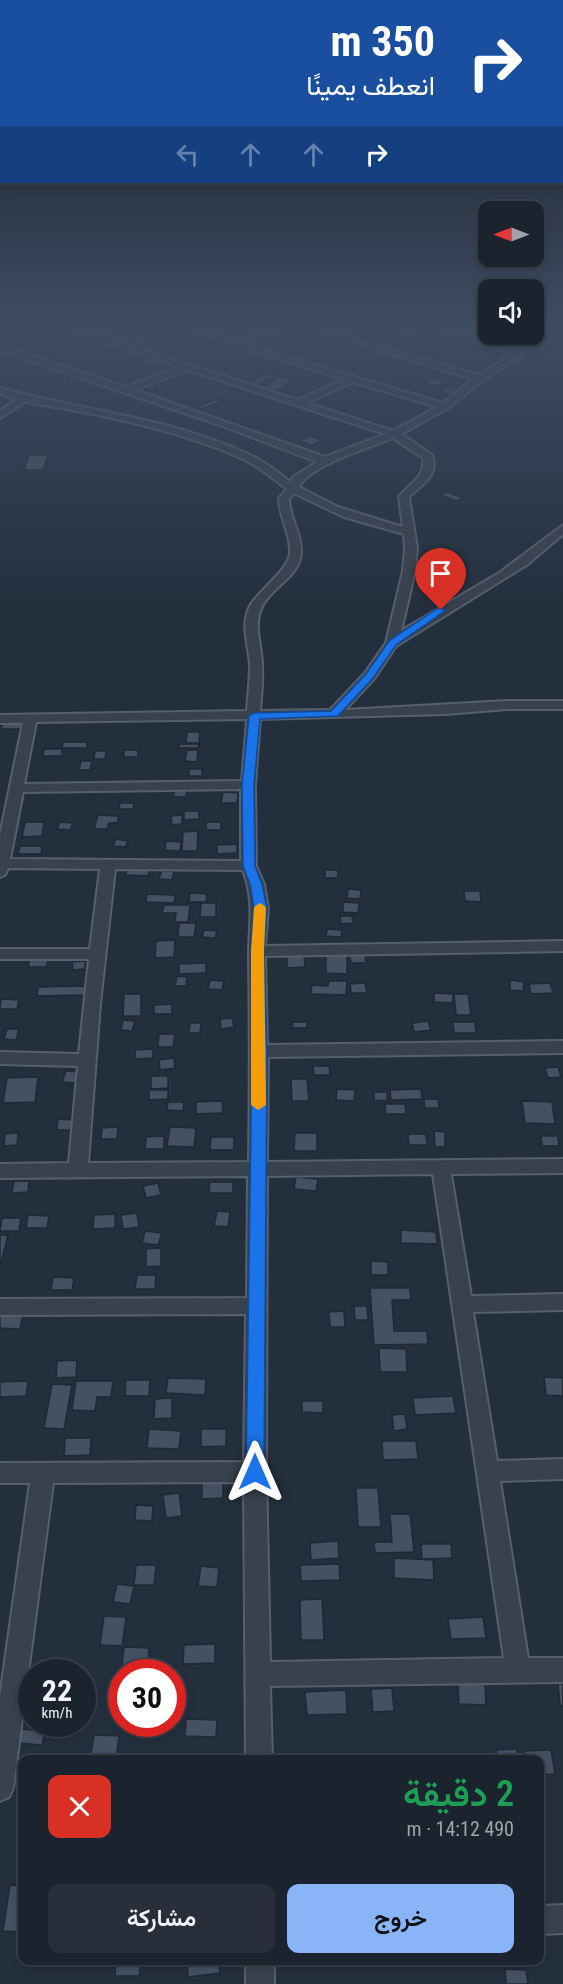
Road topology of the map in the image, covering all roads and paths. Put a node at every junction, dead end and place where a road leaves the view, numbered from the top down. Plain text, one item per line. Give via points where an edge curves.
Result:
1 (125, 420) edge
2 (210, 420) edge
3 (347, 420) edge
4 (420, 420) edge
5 (394, 434) junction
6 (325, 461) junction
7 (292, 488) junction
8 (563, 528) edge
9 (408, 532) junction
10 (392, 643) junction
11 (563, 705) edge
12 (334, 714) junction
13 (254, 716) junction
14 (30, 718) junction
15 (0, 719) edge
16 (248, 785) junction
17 (17, 788) junction
18 (108, 864) junction
19 (249, 866) junction
20 (1, 868) edge
21 (563, 946) edge
22 (257, 951) junction
23 (0, 954) edge
24 (98, 954) junction
25 (563, 1047) edge
26 (260, 1051) junction
27 (0, 1058) edge
28 (88, 1060) junction
29 (563, 1166) edge
30 (441, 1168) junction
31 (78, 1169) junction
32 (257, 1169) junction
33 (0, 1171) edge
34 (563, 1302) edge
35 (461, 1304) junction
36 (256, 1306) junction
37 (0, 1307) edge
38 (563, 1469) edge
39 (487, 1471) junction
40 (255, 1472) junction
41 (0, 1473) edge
42 (43, 1473) junction
43 (563, 1670) edge
44 (518, 1671) junction
45 (259, 1674) junction
46 (7, 1681) edge
47 (260, 1755) edge
48 (0, 1788) edge
49 (563, 1919) edge
50 (544, 1920) edge
51 (260, 1965) edge
52 (260, 1984) edge

1 - 7 street via 205,440 251,459
2 - 6 street
3 - 5 street
4 - 5 street
5 - 6 street
5 - 9 street via 426,454 430,464 422,482 404,497
6 - 7 street via 297,479
7 - 9 street via 344,515
7 - 13 street via 284,498 284,509 296,550 294,563 266,592 255,608 251,624 256,664
8 - 10 street via 508,572
9 - 10 street via 409,571
10 - 12 street via 370,676
11 - 12 street
12 - 13 street
13 - 14 street
13 - 16 street
14 - 15 street
14 - 17 street
16 - 17 street
16 - 19 street
17 - 20 street
18 - 19 street
18 - 20 street
18 - 24 street
19 - 22 street via 260,908
21 - 22 street
22 - 26 street
23 - 24 street
24 - 28 street
25 - 26 street
26 - 32 street
27 - 28 street
28 - 31 street
29 - 30 street
30 - 32 street
30 - 35 street
31 - 32 street
31 - 33 street
32 - 36 street
34 - 35 street
35 - 39 street
36 - 37 street
36 - 40 street
38 - 39 street
39 - 44 street
40 - 42 street
40 - 45 street
41 - 42 street
42 - 46 street
43 - 44 street
44 - 45 street
45 - 47 street
46 - 48 street
49 - 50 street
51 - 52 street

